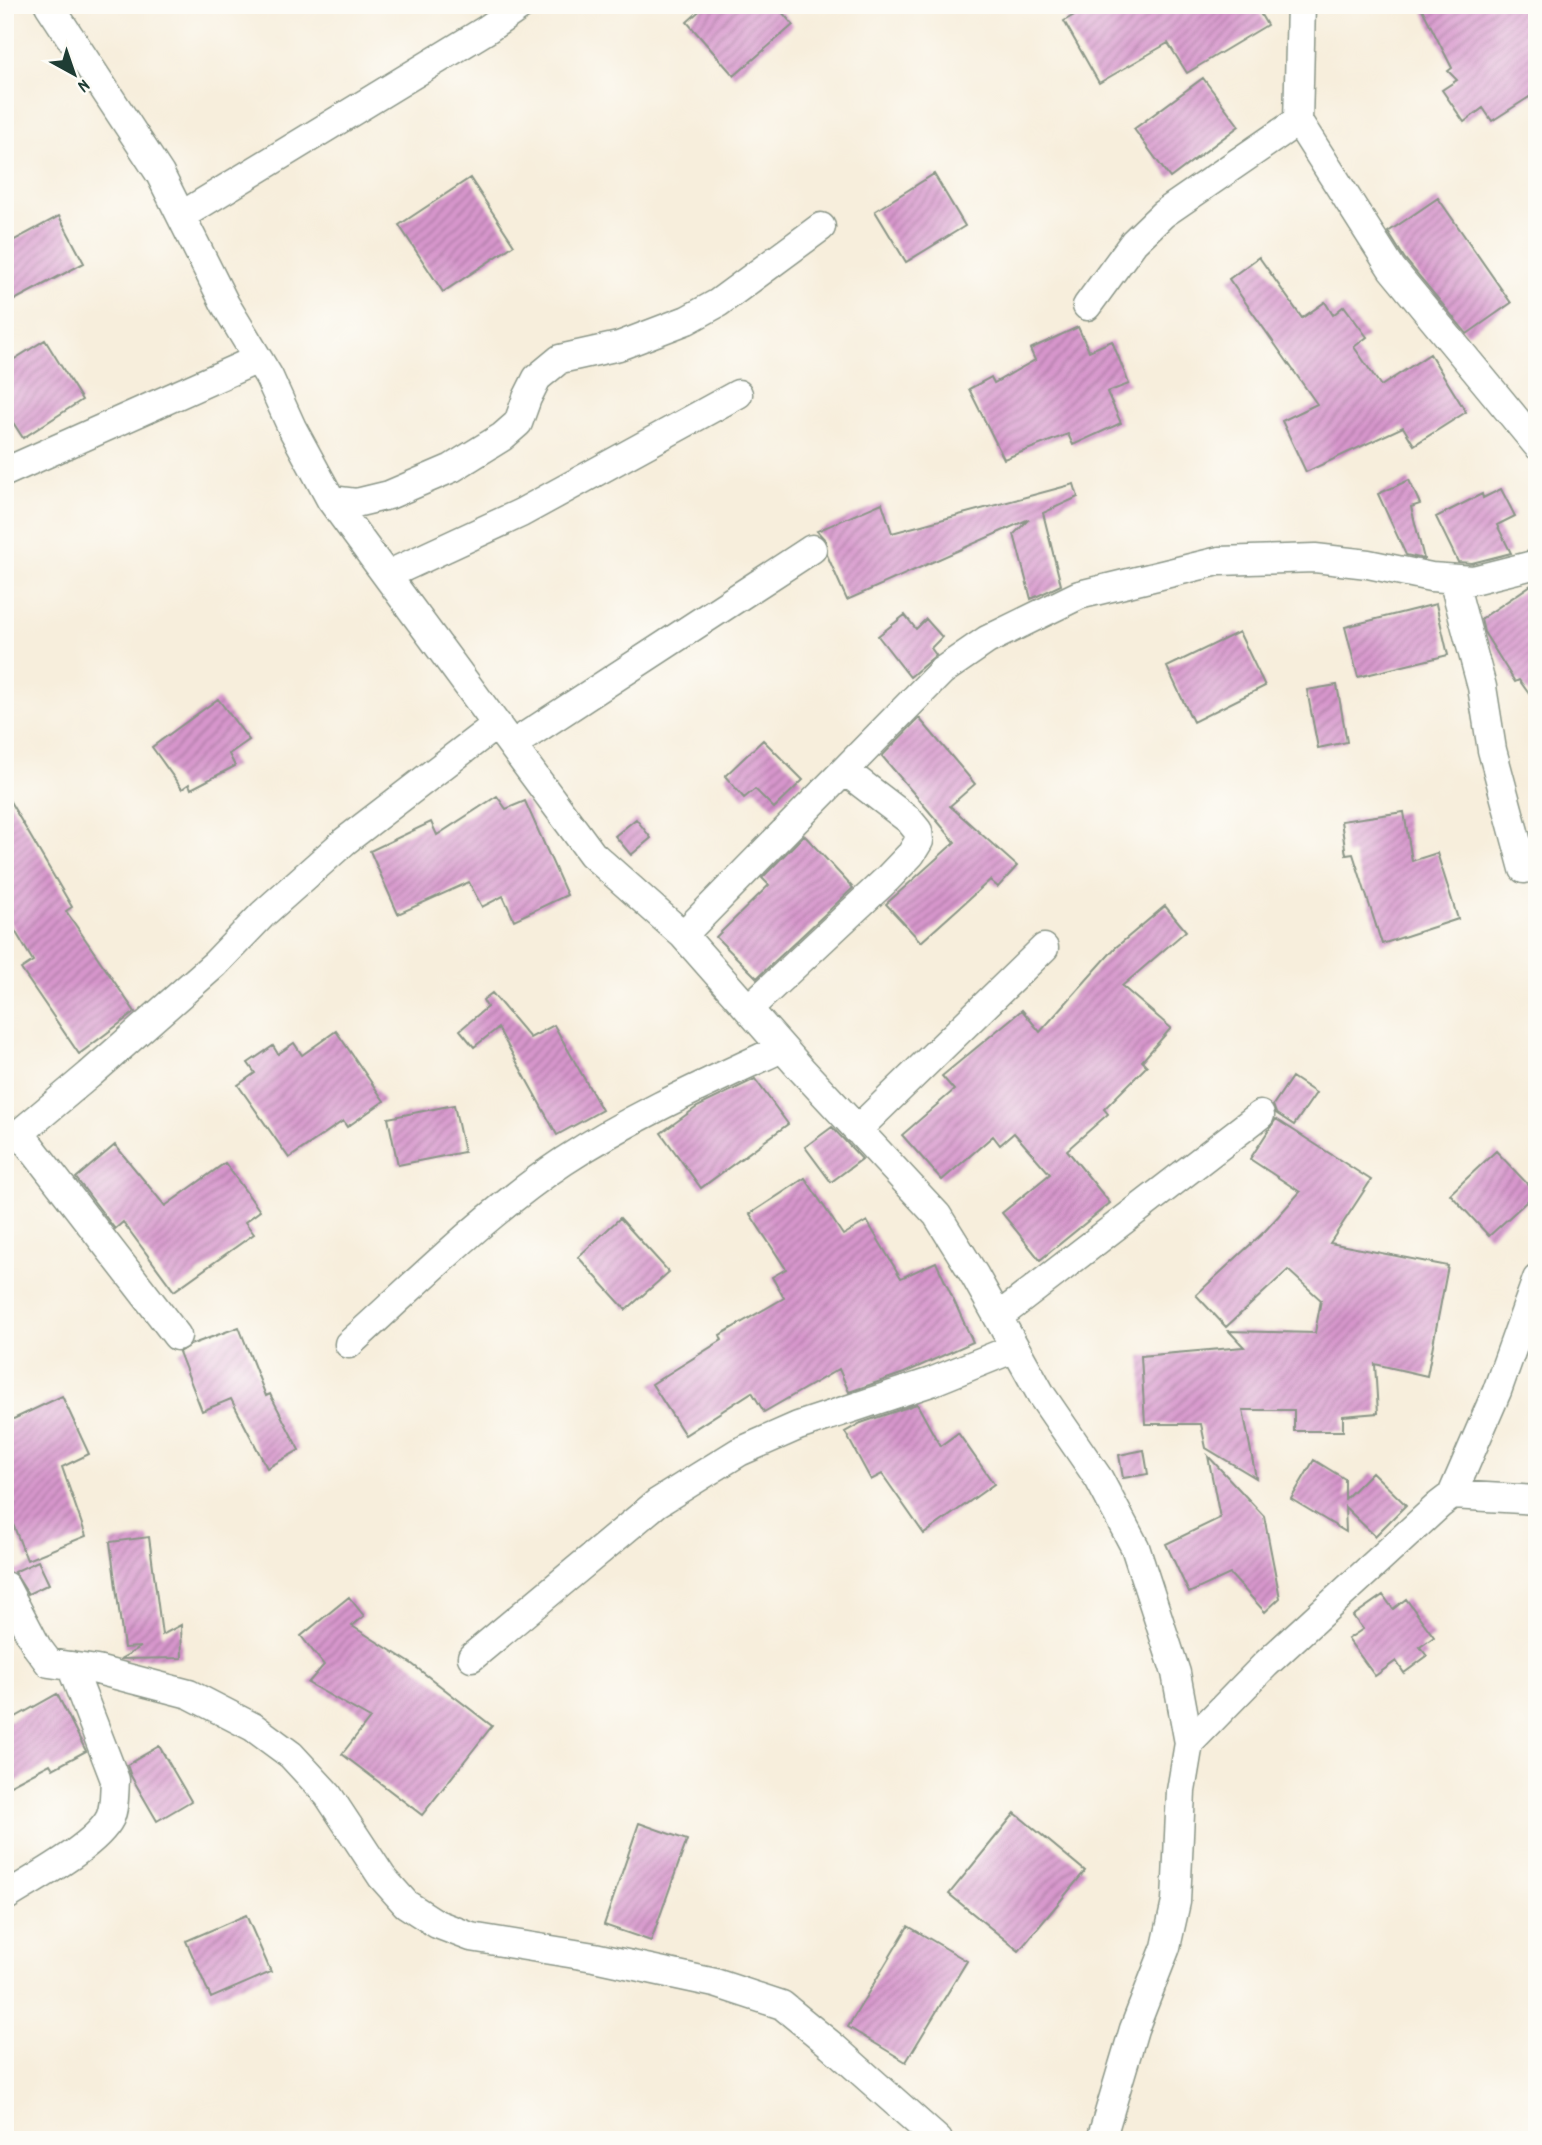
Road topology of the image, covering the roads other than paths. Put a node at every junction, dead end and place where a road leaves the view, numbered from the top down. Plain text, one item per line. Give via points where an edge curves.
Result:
1 (49, 5) edge
2 (522, 5) edge
3 (1301, 5) edge
4 (1298, 121) junction
5 (181, 216) junction
6 (821, 227) dead end
7 (1087, 306) dead end
8 (258, 359) junction
9 (738, 394) dead end
10 (1537, 445) edge
11 (5, 472) edge
12 (331, 499) junction
13 (812, 549) dead end
14 (1537, 564) edge
15 (387, 575) junction
16 (1453, 579) junction
17 (504, 735) junction
18 (845, 771) junction
19 (1524, 869) dead end
20 (683, 936) junction
21 (1044, 948) dead end
22 (748, 1009) junction
23 (782, 1048) junction
24 (1261, 1115) dead end
25 (856, 1130) junction
26 (13, 1137) edge
27 (1537, 1279) edge
28 (998, 1317) junction
29 (177, 1336) dead end
30 (349, 1344) dead end
31 (1015, 1348) junction
32 (1452, 1495) junction
33 (1537, 1500) edge
34 (5, 1586) edge
35 (472, 1657) dead end
36 (71, 1666) junction
37 (1189, 1742) junction
38 (5, 1897) edge
39 (938, 2140) edge
40 (1101, 2140) edge

1 - 5 street via 160,174
2 - 5 street
3 - 4 street
4 - 7 street via 1163,214 1134,242
4 - 10 street via 1392,269
5 - 8 street
6 - 12 street via 718,303 687,320 619,346 560,359 537,378 518,424 452,468 388,495 356,503
8 - 11 street
8 - 12 street
9 - 15 street via 521,513
12 - 15 street
13 - 17 street
14 - 16 street via 1473,580
15 - 17 street
16 - 18 street via 1315,558 1219,561 1079,595 987,640 942,671
16 - 19 street
17 - 20 street via 592,854
17 - 26 street via 345,841 215,964
18 - 20 street
18 - 22 street via 909,820 919,841 887,879
20 - 22 street
21 - 25 street
22 - 23 street
23 - 25 street
23 - 30 street via 629,1121 562,1163 486,1222
24 - 28 street
25 - 28 street via 937,1215
26 - 29 street
27 - 32 street via 1493,1402
28 - 31 street
31 - 35 street via 931,1382 798,1426 739,1452 657,1503
31 - 37 street via 1099,1479 1135,1547 1176,1673
32 - 33 street
32 - 37 street via 1276,1655
34 - 36 street via 49,1663
36 - 38 street via 115,1780 110,1817 95,1838
36 - 39 street via 189,1694 253,1727 291,1755 328,1795 382,1877 406,1904 437,1924 471,1937 715,1983 782,2005
37 - 40 street via 1181,1791 1176,1902 1166,1947

